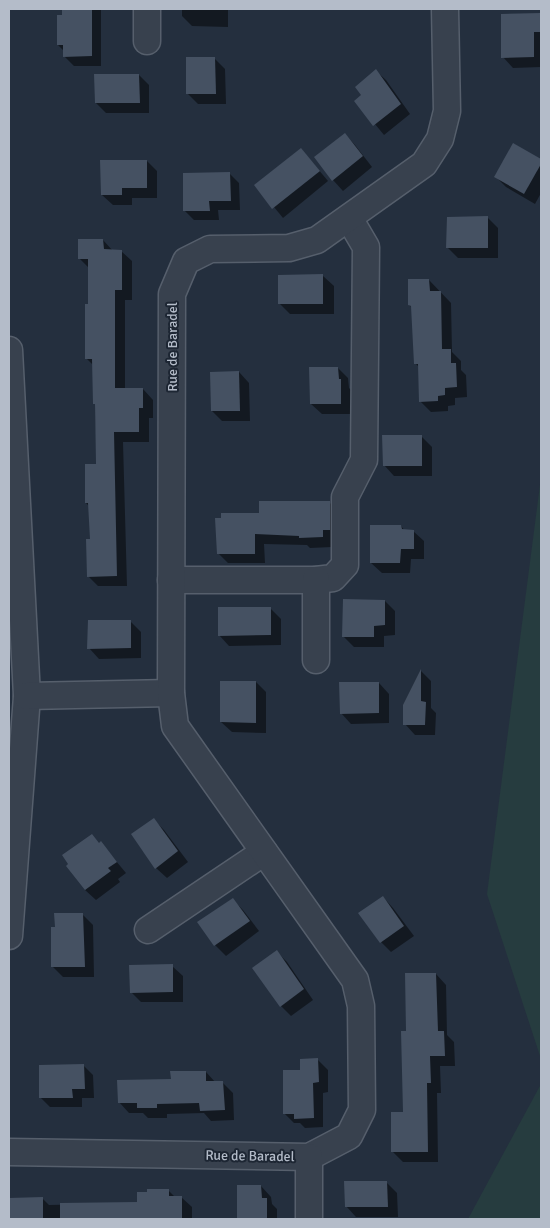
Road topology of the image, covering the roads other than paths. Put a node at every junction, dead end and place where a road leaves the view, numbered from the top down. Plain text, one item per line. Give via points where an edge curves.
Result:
1 (147, 9) edge
2 (445, 9) edge
3 (147, 41) dead end
4 (349, 218) junction
5 (9, 350) edge
6 (171, 580) junction
7 (316, 580) junction
8 (316, 660) dead end
9 (171, 693) junction
10 (27, 696) junction
11 (264, 852) junction
12 (148, 930) dead end
13 (9, 936) edge
14 (9, 1152) edge
15 (308, 1157) junction
16 (308, 1219) edge

1 - 3 street
2 - 4 street, Rue de Baradel via 447,111 440,139 424,164
4 - 6 street, Rue de Baradel via 317,240 289,248 210,249 186,261 172,294
4 - 7 street via 366,247 364,460 345,497 345,565 333,578
5 - 10 street
6 - 7 street
6 - 9 street, Rue de Baradel
7 - 8 street
9 - 10 street
9 - 11 street, Rue de Baradel via 175,726
10 - 13 street
11 - 12 street
11 - 15 street, Rue de Baradel via 355,980 362,1006 362,1110 349,1136
14 - 15 street, Rue de Baradel
15 - 16 street

